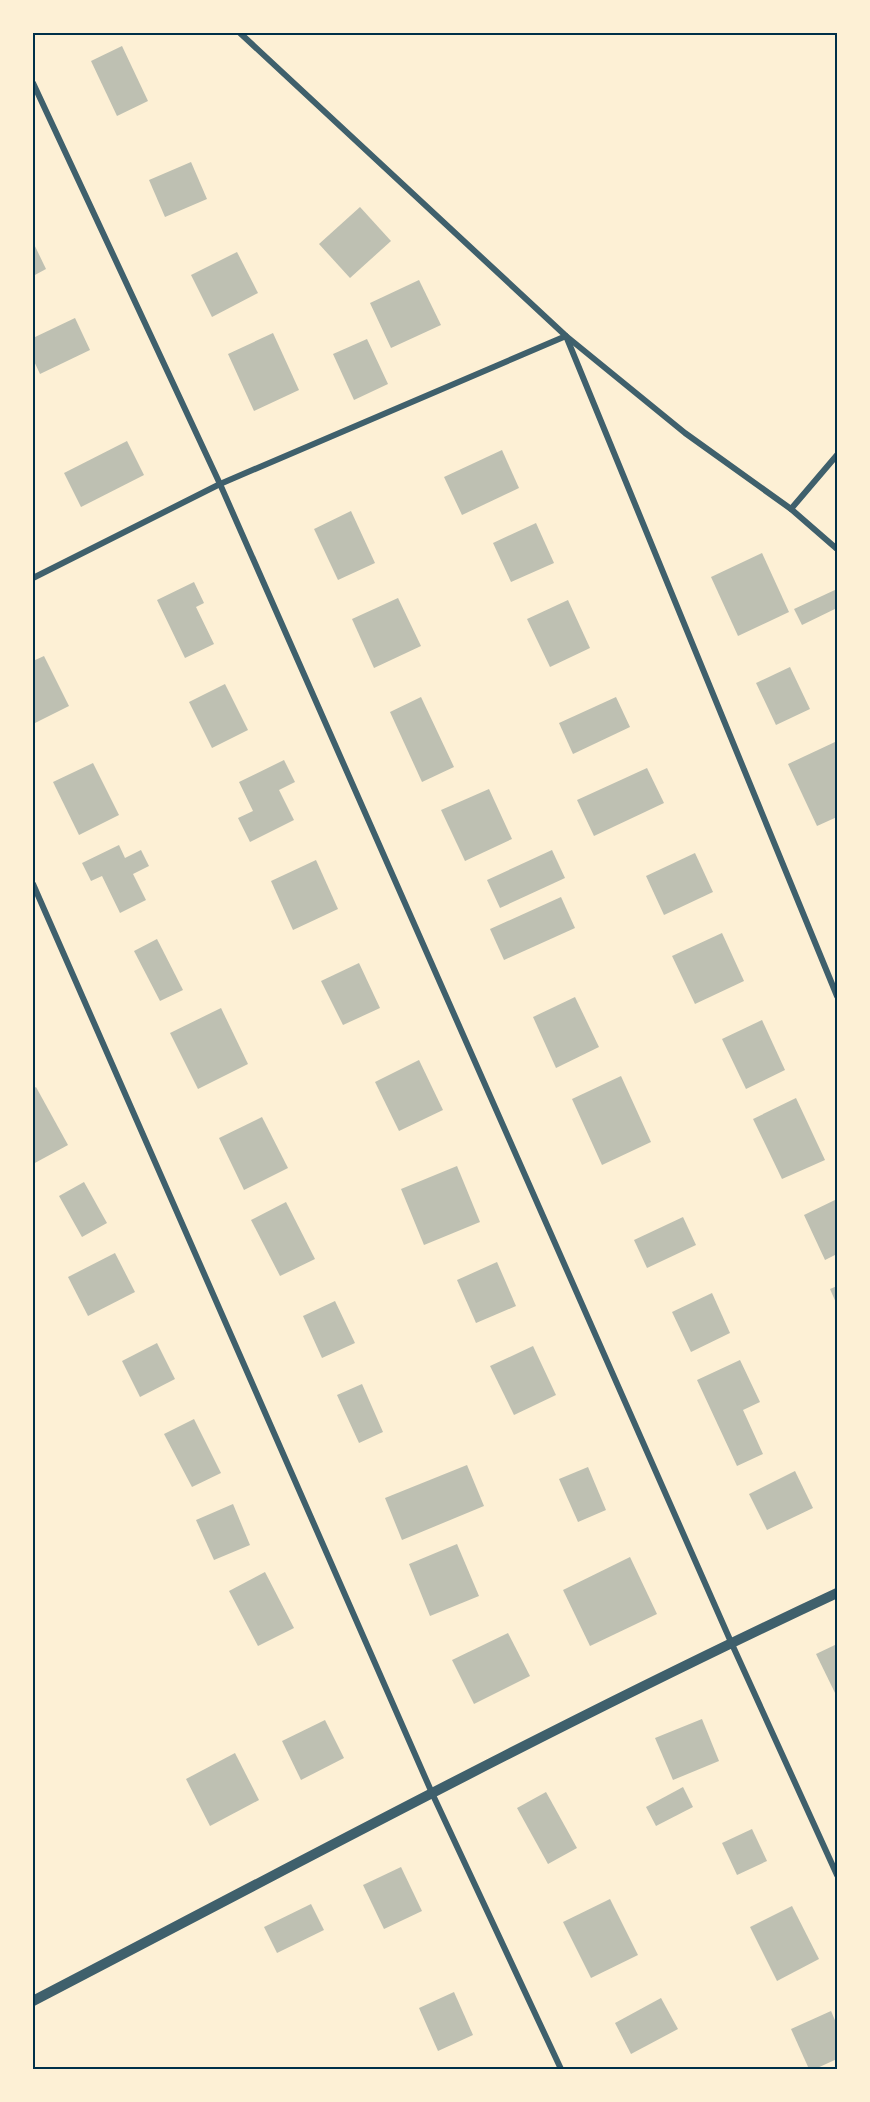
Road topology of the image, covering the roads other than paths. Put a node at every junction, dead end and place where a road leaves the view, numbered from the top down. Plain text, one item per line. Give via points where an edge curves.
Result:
1 (240, 33) edge
2 (33, 83) edge
3 (566, 336) junction
4 (837, 455) edge
5 (220, 484) junction
6 (791, 509) junction
7 (837, 549) edge
8 (33, 578) edge
9 (33, 884) edge
10 (837, 996) edge
11 (837, 1593) edge
12 (731, 1642) junction
13 (432, 1793) junction
14 (837, 1875) edge
15 (33, 2001) edge
16 (561, 2069) edge

1 - 3 street
2 - 5 street
3 - 5 street
3 - 6 street via 685,433
3 - 10 street
4 - 6 street
5 - 8 street
5 - 12 street
6 - 7 street
9 - 13 street
11 - 12 street
12 - 13 street
12 - 14 street
13 - 15 street
13 - 16 street

